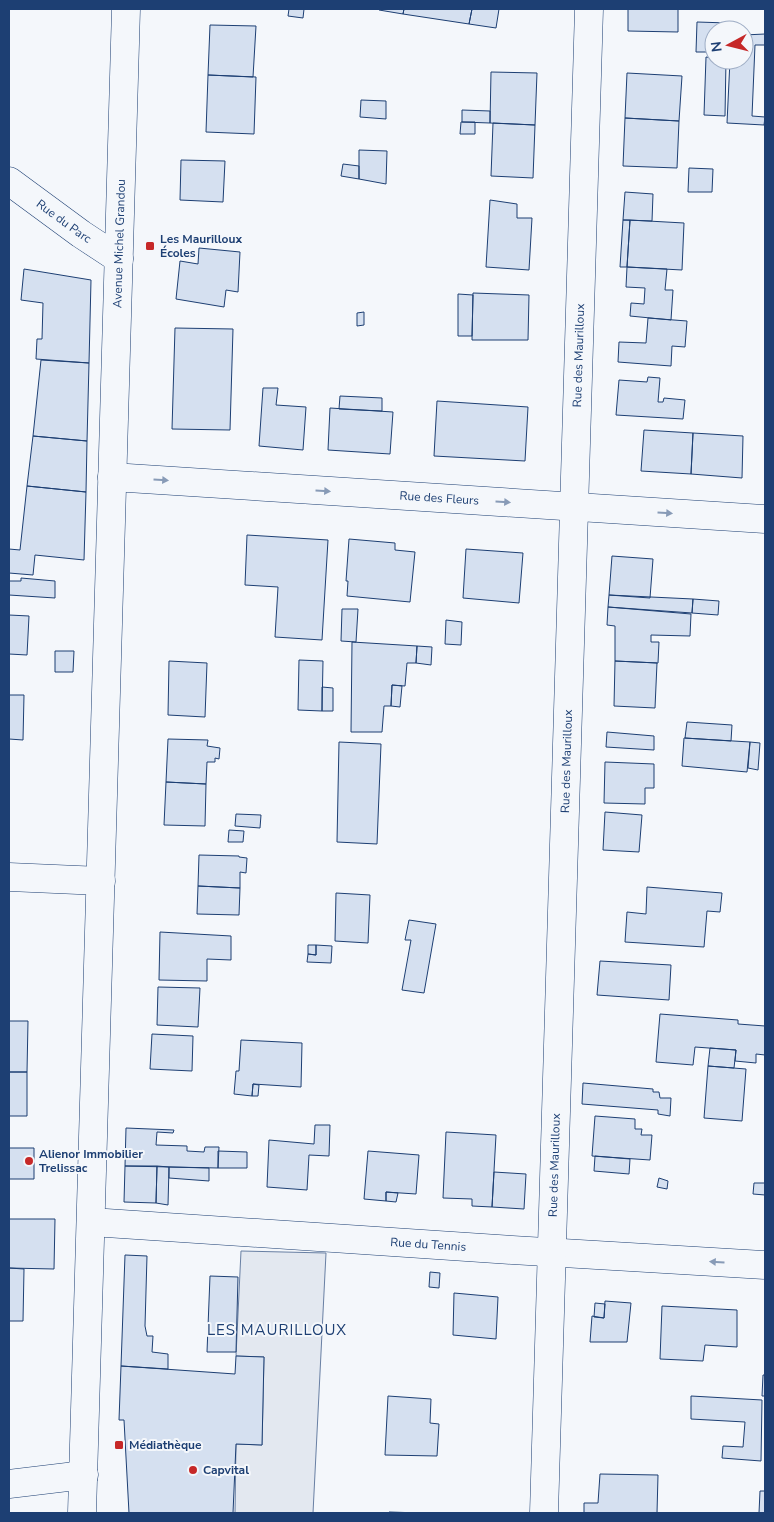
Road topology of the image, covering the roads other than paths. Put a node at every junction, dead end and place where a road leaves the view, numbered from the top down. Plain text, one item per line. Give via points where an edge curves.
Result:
1 (126, 9) edge
2 (589, 9) edge
3 (9, 181) edge
4 (119, 259) junction
5 (112, 477) junction
6 (574, 507) junction
7 (765, 519) edge
8 (9, 877) edge
9 (101, 881) junction
10 (91, 1222) junction
11 (552, 1253) junction
12 (765, 1265) edge
13 (84, 1476) junction
14 (9, 1484) edge
15 (82, 1513) edge
16 (544, 1513) edge

1 - 4 street, Avenue Michel Grandou
2 - 6 street, Rue des Maurilloux
3 - 4 street, Rue du Parc
4 - 5 street, Avenue Michel Grandou
5 -> 6 street, Rue des Fleurs
5 - 9 street, Avenue Michel Grandou
6 -> 7 street, Rue des Fleurs
6 - 11 street, Rue des Maurilloux
8 - 9 street
9 - 10 street, Avenue Michel Grandou
10 - 11 street, Rue du Tennis
10 - 13 street, Avenue Michel Grandou
12 -> 11 street, Rue du Tennis
11 - 16 street, Rue des Maurilloux
13 - 14 street
13 - 15 street, Avenue Michel Grandou

